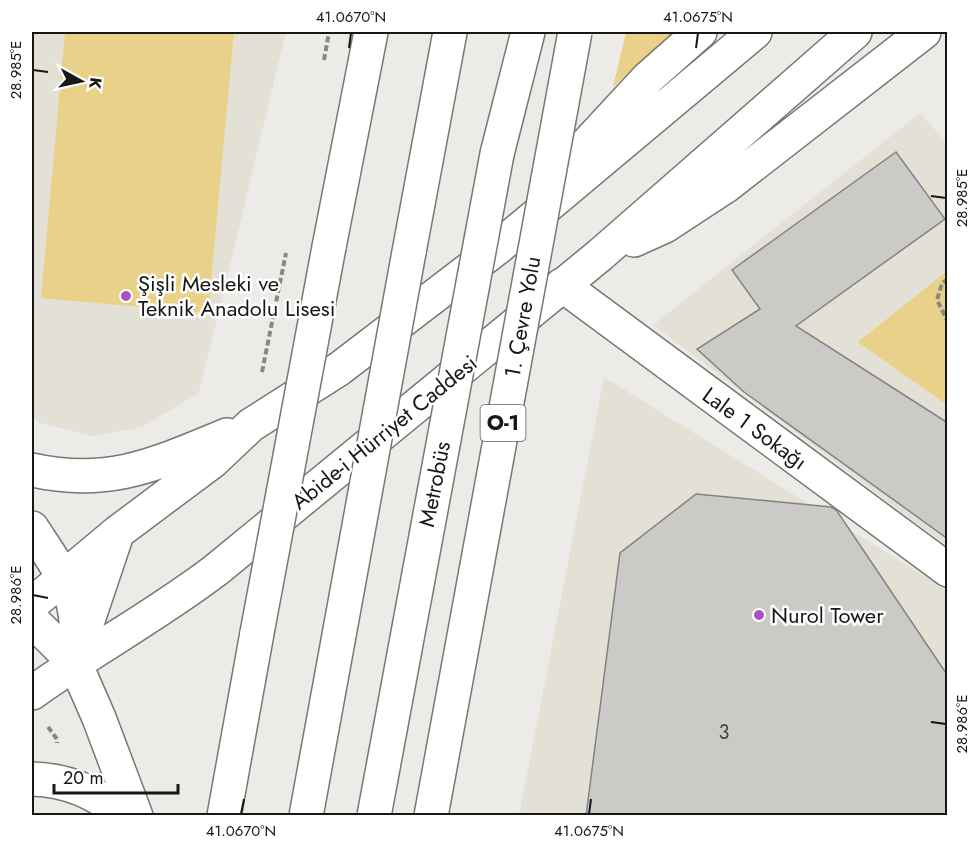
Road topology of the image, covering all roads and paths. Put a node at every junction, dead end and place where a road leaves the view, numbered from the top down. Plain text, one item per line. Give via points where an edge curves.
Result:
1 (371, 32) edge
2 (450, 32) edge
3 (508, 32) edge
4 (528, 32) edge
5 (575, 32) edge
6 (700, 32) edge
7 (755, 32) edge
8 (855, 32) edge
9 (924, 32) edge
10 (497, 154) junction
11 (496, 249) junction
12 (600, 255) junction
13 (948, 279) edge
14 (562, 285) junction
15 (948, 322) edge
16 (251, 425) junction
17 (32, 470) edge
18 (32, 528) edge
19 (118, 532) junction
20 (948, 570) edge
21 (63, 578) junction
22 (32, 604) edge
23 (32, 620) edge
24 (75, 663) junction
25 (32, 693) edge
26 (32, 778) edge
27 (123, 816) edge
28 (136, 816) edge
29 (224, 816) edge
30 (306, 816) edge
31 (374, 816) edge
32 (431, 816) edge

1 - 29 main road, bridge
2 - 30 main road, bridge
3 - 10 main road, Metrobüs
4 - 10 main road, Metrobüs
5 - 32 main road, 1. Çevre Yolu / O-1, bridge
6 - 11 main road via 648,78 595,134
7 - 11 main road
8 - 12 main road, Abide-i Hürriyet Caddesi
9 - 12 main road via 726,186 665,226
10 - 31 main road, Metrobüs, bridge
11 - 16 main road via 339,369
12 - 14 main road, Abide-i Hürriyet Caddesi
13 - 15 path via 942,283 937,300
14 - 20 main road, Lale 1 Sokağı
14 - 24 main road, Abide-i Hürriyet Caddesi via 216,570 174,602
16 - 17 main road via 165,462 134,470 84,476
16 - 19 main road via 213,461
18 - 21 main road
19 - 21 main road
19 - 24 main road
21 - 22 main road
21 - 24 main road via 77,614
23 - 24 main road
24 - 25 main road, Abide-i Hürriyet Caddesi
24 - 28 main road
26 - 27 main road via 75,786 102,798

